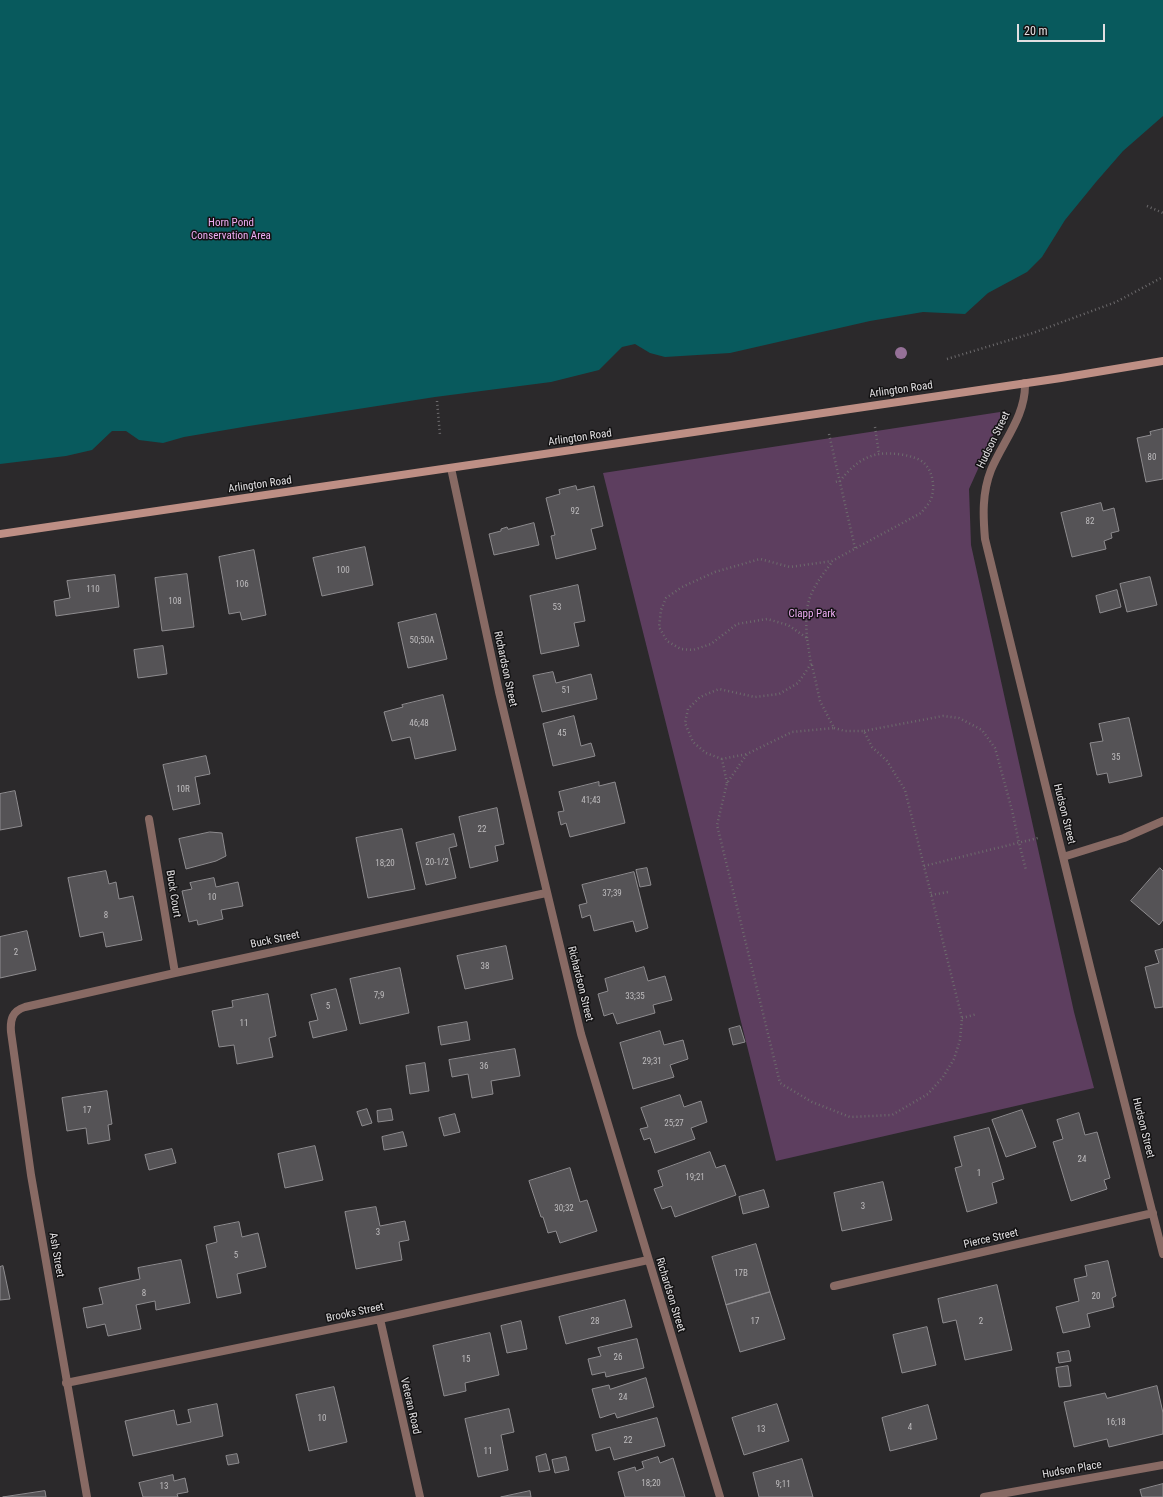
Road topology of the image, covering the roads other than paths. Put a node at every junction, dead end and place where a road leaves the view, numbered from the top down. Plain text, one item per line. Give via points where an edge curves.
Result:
1 (1163, 361) edge
2 (1025, 383) junction
3 (451, 468) junction
4 (0, 534) edge
5 (149, 819) dead end
6 (1163, 821) edge
7 (1063, 857) junction
8 (546, 893) junction
9 (175, 973) junction
10 (12, 1016) joint
11 (1153, 1213) junction
12 (1163, 1254) edge
13 (648, 1260) junction
14 (834, 1286) dead end
15 (380, 1319) junction
16 (66, 1382) junction
17 (1163, 1465) edge
18 (86, 1497) edge
19 (420, 1497) edge
20 (720, 1497) edge
21 (984, 1497) edge

1 - 2 street, Arlington Road
2 - 3 street, Arlington Road
2 - 7 street, Hudson Street via 1022,409 993,466 986,486 983,513 985,540
3 - 4 street, Arlington Road
3 - 8 street, Richardson Street via 499,692
5 - 9 street, Buck Court
6 - 7 street via 1124,838
7 - 11 street, Hudson Street
8 - 9 street, Buck Street
8 - 13 street, Richardson Street via 583,1041
9 - 10 street, Buck Street via 25,1007
10 - 16 street, Ash Street via 10,1032 31,1175
11 - 12 street, Hudson Street
11 - 14 street, Pierce Street
13 - 15 street, Brooks Street
13 - 20 street, Richardson Street
15 - 16 street, Brooks Street
15 - 19 street, Veteran Road
16 - 18 street, Ash Street
17 - 21 street, Hudson Place

